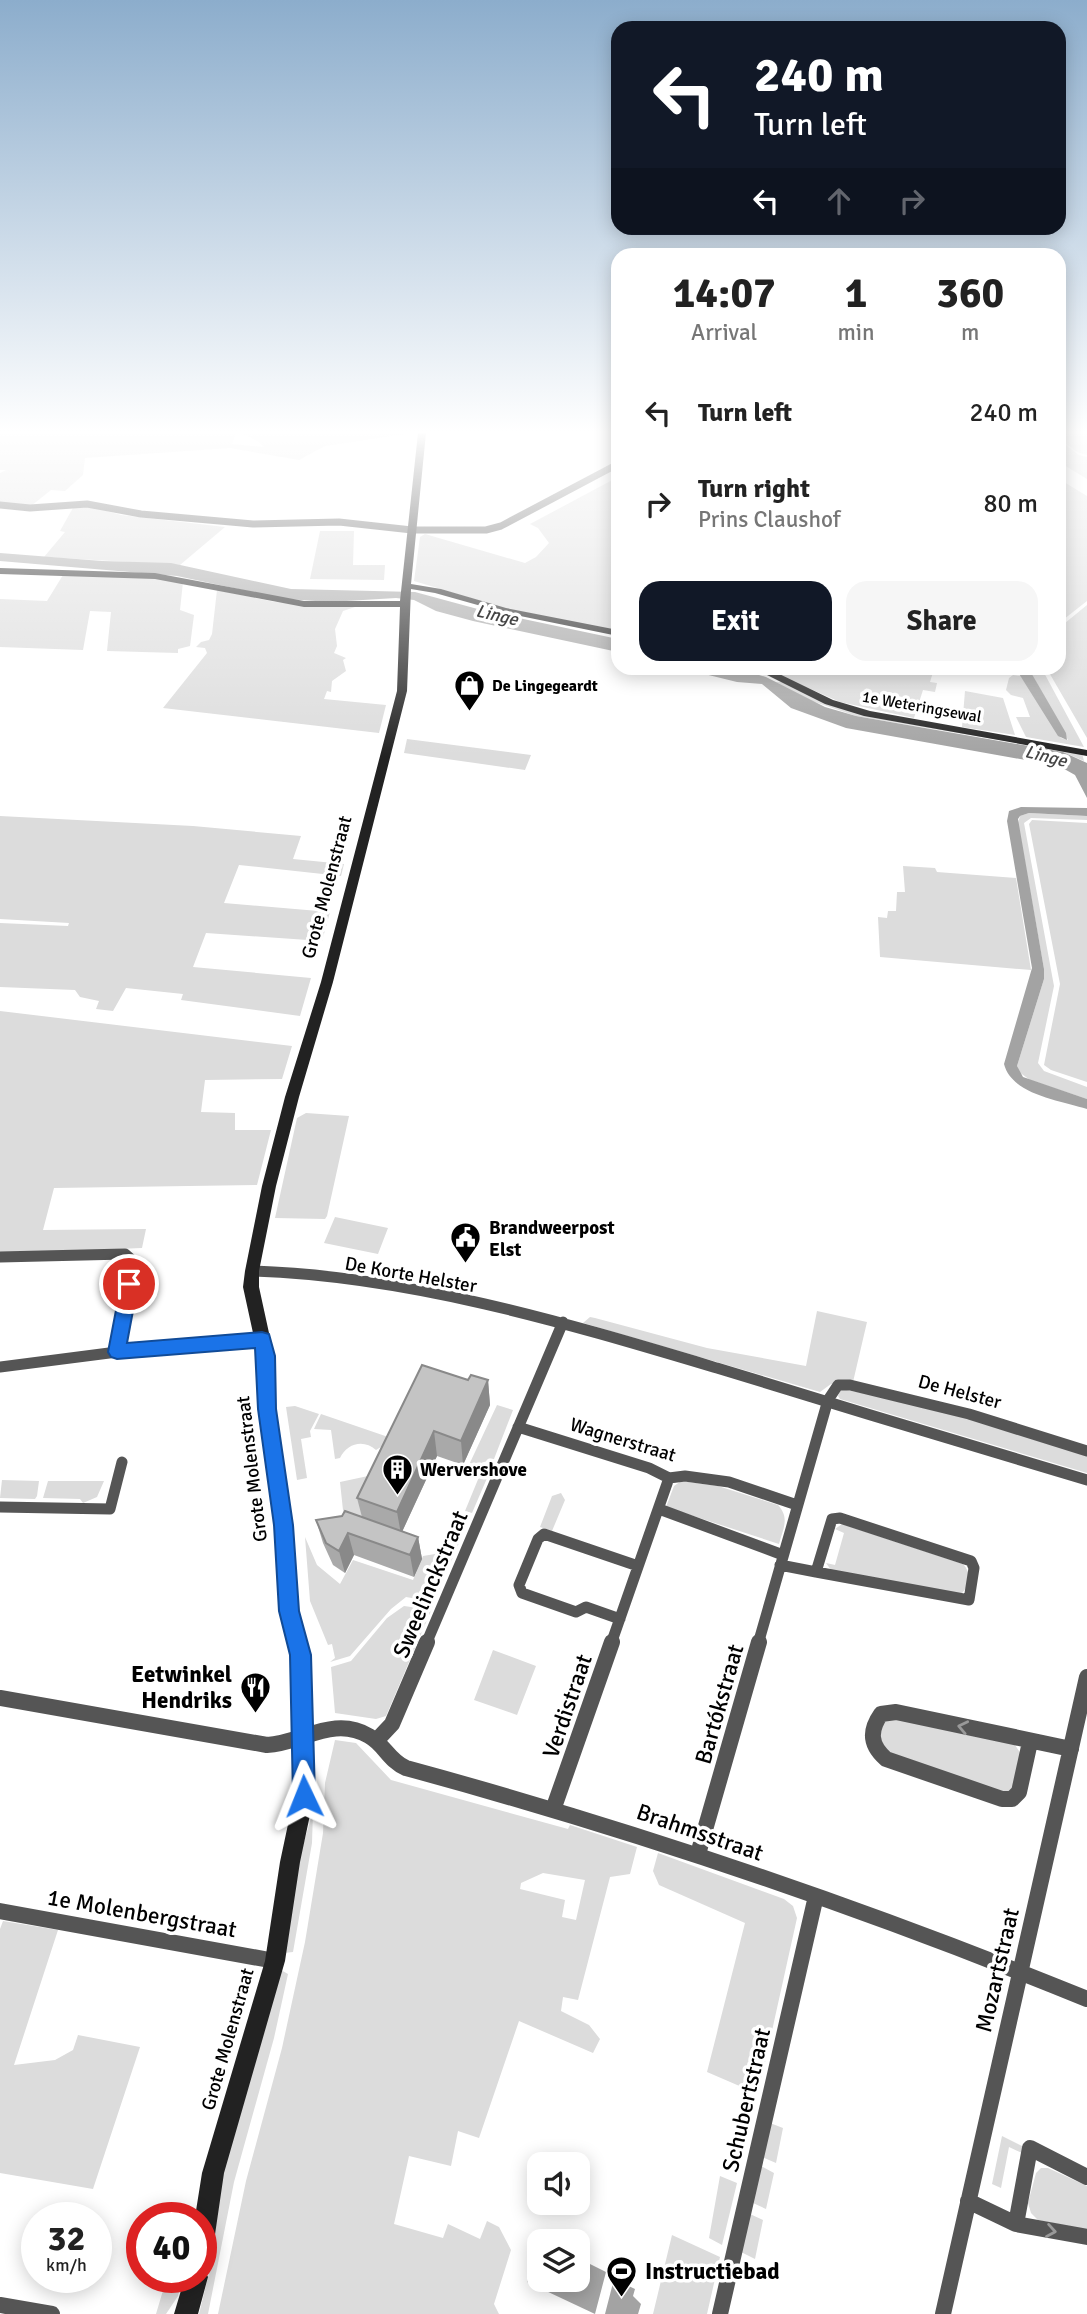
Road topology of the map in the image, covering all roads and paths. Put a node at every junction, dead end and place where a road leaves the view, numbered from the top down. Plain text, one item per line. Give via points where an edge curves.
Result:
1 (411, 541) edge
2 (0, 571) edge
3 (405, 595) junction
4 (611, 632) edge
5 (773, 675) edge
6 (1087, 752) edge
7 (0, 1257) edge
8 (252, 1271) junction
9 (563, 1322) junction
10 (262, 1340) junction
11 (117, 1352) junction
12 (0, 1367) edge
13 (828, 1400) junction
14 (518, 1427) junction
15 (1087, 1451) edge
16 (122, 1462) dead end
17 (669, 1478) junction
18 (1087, 1480) edge
19 (797, 1506) junction
20 (0, 1507) edge
21 (659, 1509) junction
22 (782, 1560) junction
23 (638, 1566) junction
24 (816, 1572) junction
25 (620, 1619) junction
26 (1087, 1677) edge
27 (0, 1698) edge
28 (302, 1738) junction
29 (376, 1741) junction
30 (1030, 1742) junction
31 (1071, 1749) junction
32 (554, 1807) junction
33 (698, 1854) junction
34 (816, 1896) junction
35 (0, 1911) edge
36 (275, 1961) junction
37 (1020, 1970) junction
38 (1087, 1999) edge
39 (1087, 2177) edge
40 (968, 2201) junction
41 (209, 2202) edge
42 (1016, 2224) junction
43 (1087, 2237) edge
44 (192, 2293) edge
45 (0, 2305) edge
46 (52, 2314) edge
47 (186, 2314) edge
48 (720, 2314) edge
49 (943, 2314) edge

1 - 3 street, Grote Molenstraat
2 - 3 street via 155,576 304,604
3 - 4 street via 428,587 492,607
3 - 8 street, Grote Molenstraat via 402,691 327,982 292,1097
5 - 6 street, 1e Weteringsewal via 829,702 868,714
7 - 11 street via 125,1254 134,1261
8 - 9 street, De Korte Helster via 428,1292
8 - 10 street, Grote Molenstraat
9 - 13 street
9 - 14 street, Sweelinckstraat
10 - 11 street
10 - 28 street, Grote Molenstraat via 284,1525 289,1611 300,1655
11 - 12 street
13 - 15 street, De Helster via 838,1385 882,1391 962,1410
13 - 18 street
13 - 19 street, Bartókstraat
14 - 17 street, Wagnerstraat
14 - 29 street, Sweelinckstraat via 392,1724
16 - 20 street via 110,1508
17 - 19 street, Wagnerstraat via 729,1482
17 - 21 street, Verdistraat
19 - 22 street, Bartókstraat
21 - 22 street
21 - 23 street, Verdistraat
22 - 24 street
22 - 33 street, Bartókstraat
23 - 25 street, Verdistraat
23 - 25 street via 544,1534 519,1585 522,1593 576,1612 586,1608
24 - 24 street via 969,1600 974,1568 971,1561 839,1518 832,1519
25 - 32 street, Verdistraat
26 - 31 street, Mozartstraat
27 - 28 street, Brahmsstraat via 267,1745 281,1746
28 - 29 street, Brahmsstraat via 339,1727
28 - 36 street, Grote Molenstraat via 304,1796
29 - 32 street, Brahmsstraat via 393,1764
30 -> 30 street via 896,1712 881,1714 871,1738 874,1750 886,1759 1002,1799 1012,1799 1018,1792
30 - 31 street
31 - 37 street, Mozartstraat
32 - 33 street, Brahmsstraat
33 - 34 street, Brahmsstraat
34 - 37 street, Brahmsstraat
34 - 48 street, Schubertstraat
35 - 36 street, 1e Molenbergstraat
36 - 41 street, Grote Molenstraat
37 - 38 street, Brahmsstraat
37 - 40 street, Mozartstraat
39 - 42 street via 1030,2148
40 - 42 street
40 - 49 street, Mozartstraat
42 -> 43 street
44 - 47 street
45 - 46 street

